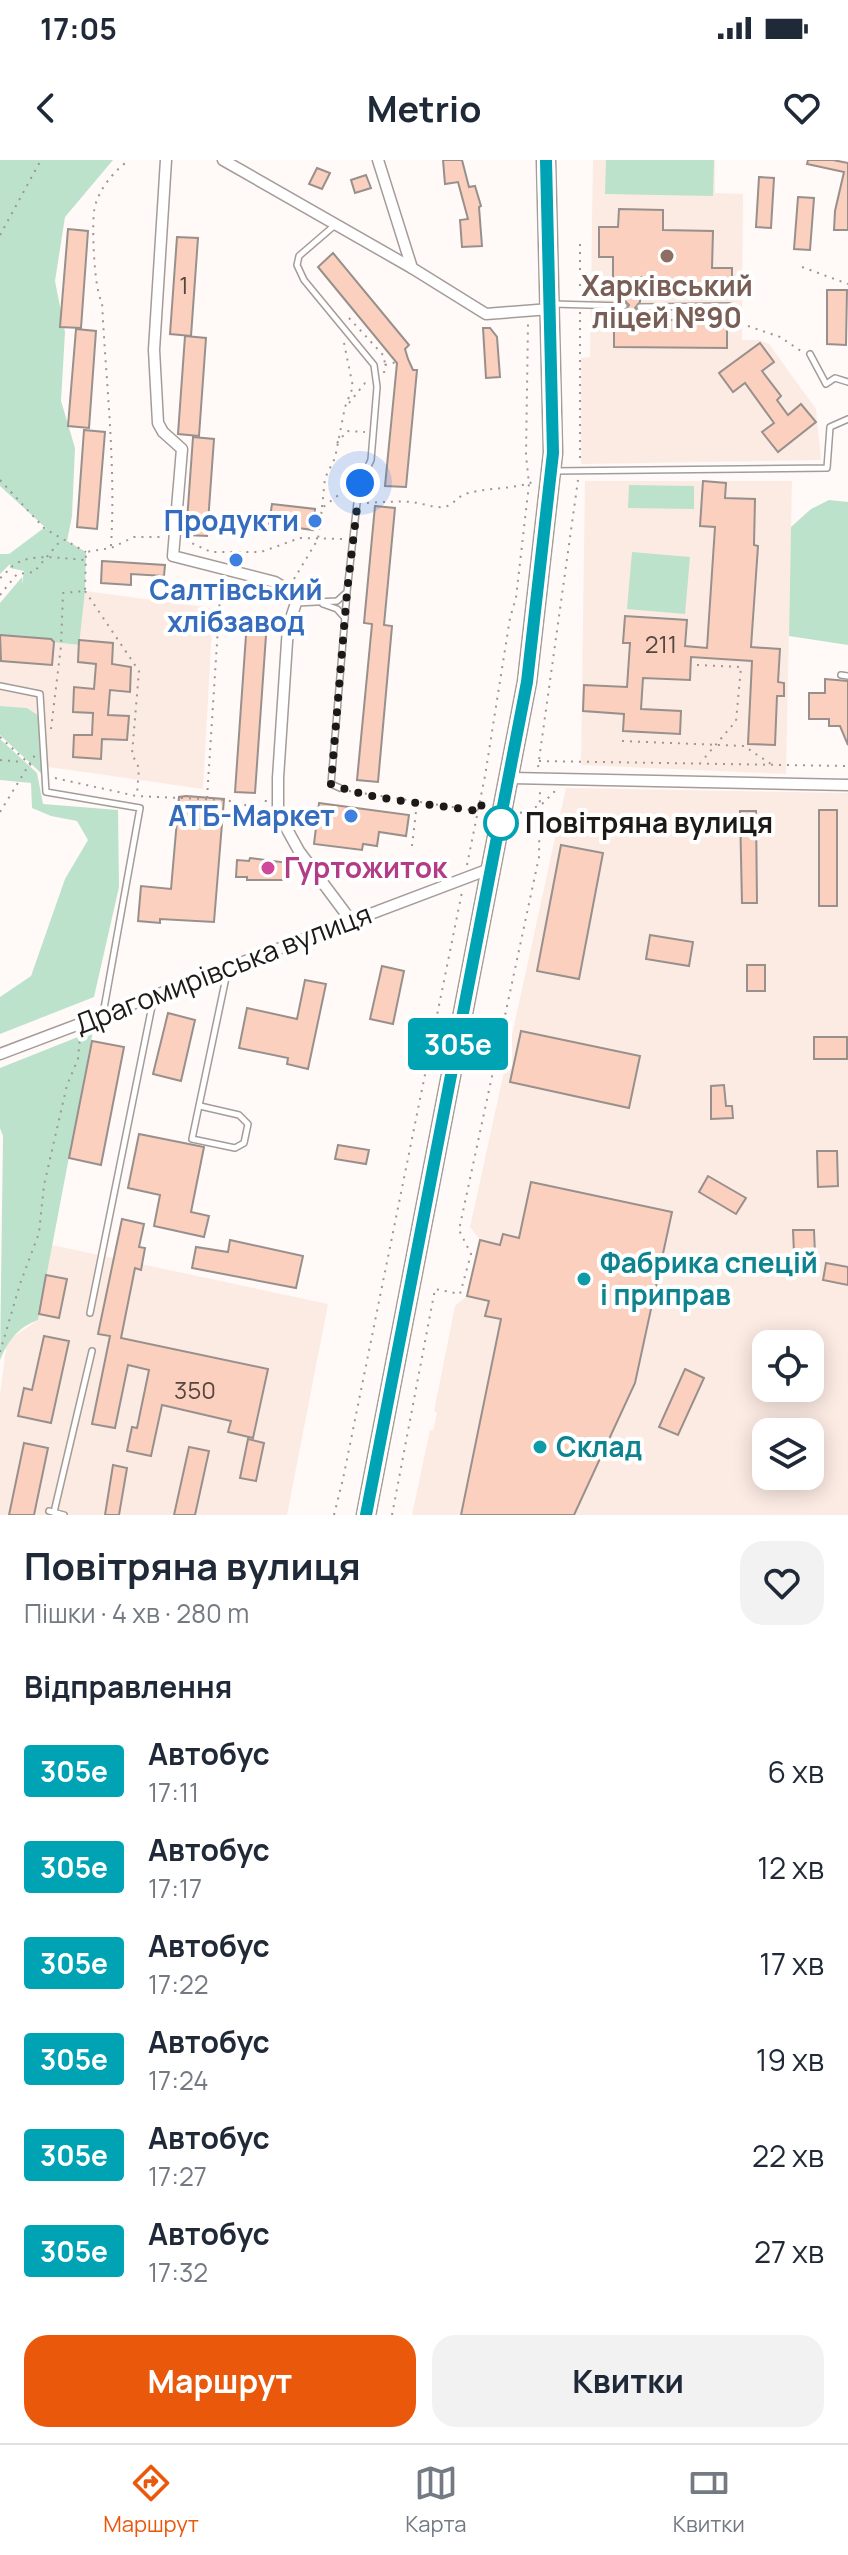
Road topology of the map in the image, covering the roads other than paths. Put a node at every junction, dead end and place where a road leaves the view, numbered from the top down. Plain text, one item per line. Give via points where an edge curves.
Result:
1 (166, 160) edge
2 (223, 160) edge
3 (378, 160) edge
4 (546, 160) edge
5 (336, 224) junction
6 (412, 268) junction
7 (550, 306) junction
8 (624, 306) dead end
9 (729, 306) dead end
10 (640, 307) dead end
11 (810, 354) road end
12 (848, 382) edge
13 (848, 419) edge
14 (550, 474) junction
15 (347, 592) junction
16 (296, 603) junction
17 (323, 604) junction
18 (345, 618) junction
19 (0, 686) edge
20 (511, 778) junction
21 (848, 785) edge
22 (340, 788) road end
23 (492, 868) junction
24 (352, 922) junction
25 (229, 967) junction
26 (154, 995) junction
27 (103, 1015) junction
28 (0, 1054) edge
29 (200, 1106) junction
30 (90, 1313) dead end
31 (92, 1351) dead end
32 (64, 1515) edge
33 (366, 1515) edge

1 - 16 street via 154,350 158,423 182,449 173,556 275,582 290,591
2 - 5 street
3 - 6 street
4 - 7 highway
5 - 6 street
5 - 15 lane via 299,256 297,265 374,365 371,460 359,485
6 - 7 street via 486,314
7 - 8 lane
7 - 14 highway
9 - 10 lane
11 - 12 lane via 826,384 835,378
13 - 14 lane via 830,427 827,468
14 - 20 highway
15 - 17 lane
15 - 18 lane
16 - 17 lane
16 - 24 street via 288,627 278,813
17 - 18 lane
18 - 22 lane via 331,784
19 - 27 lane via 40,694 46,792 140,808
20 - 21 street
20 - 23 highway
23 - 24 street, Драгомирівська вулиця
23 - 33 highway
24 - 25 street, Драгомирівська вулиця
25 - 26 street, Драгомирівська вулиця
25 - 29 lane
26 - 27 street, Драгомирівська вулиця
26 - 30 lane
27 - 28 street, Драгомирівська вулиця
29 - 29 lane via 192,1139 235,1148 244,1143 248,1124 239,1115
31 - 32 lane via 52,1511

